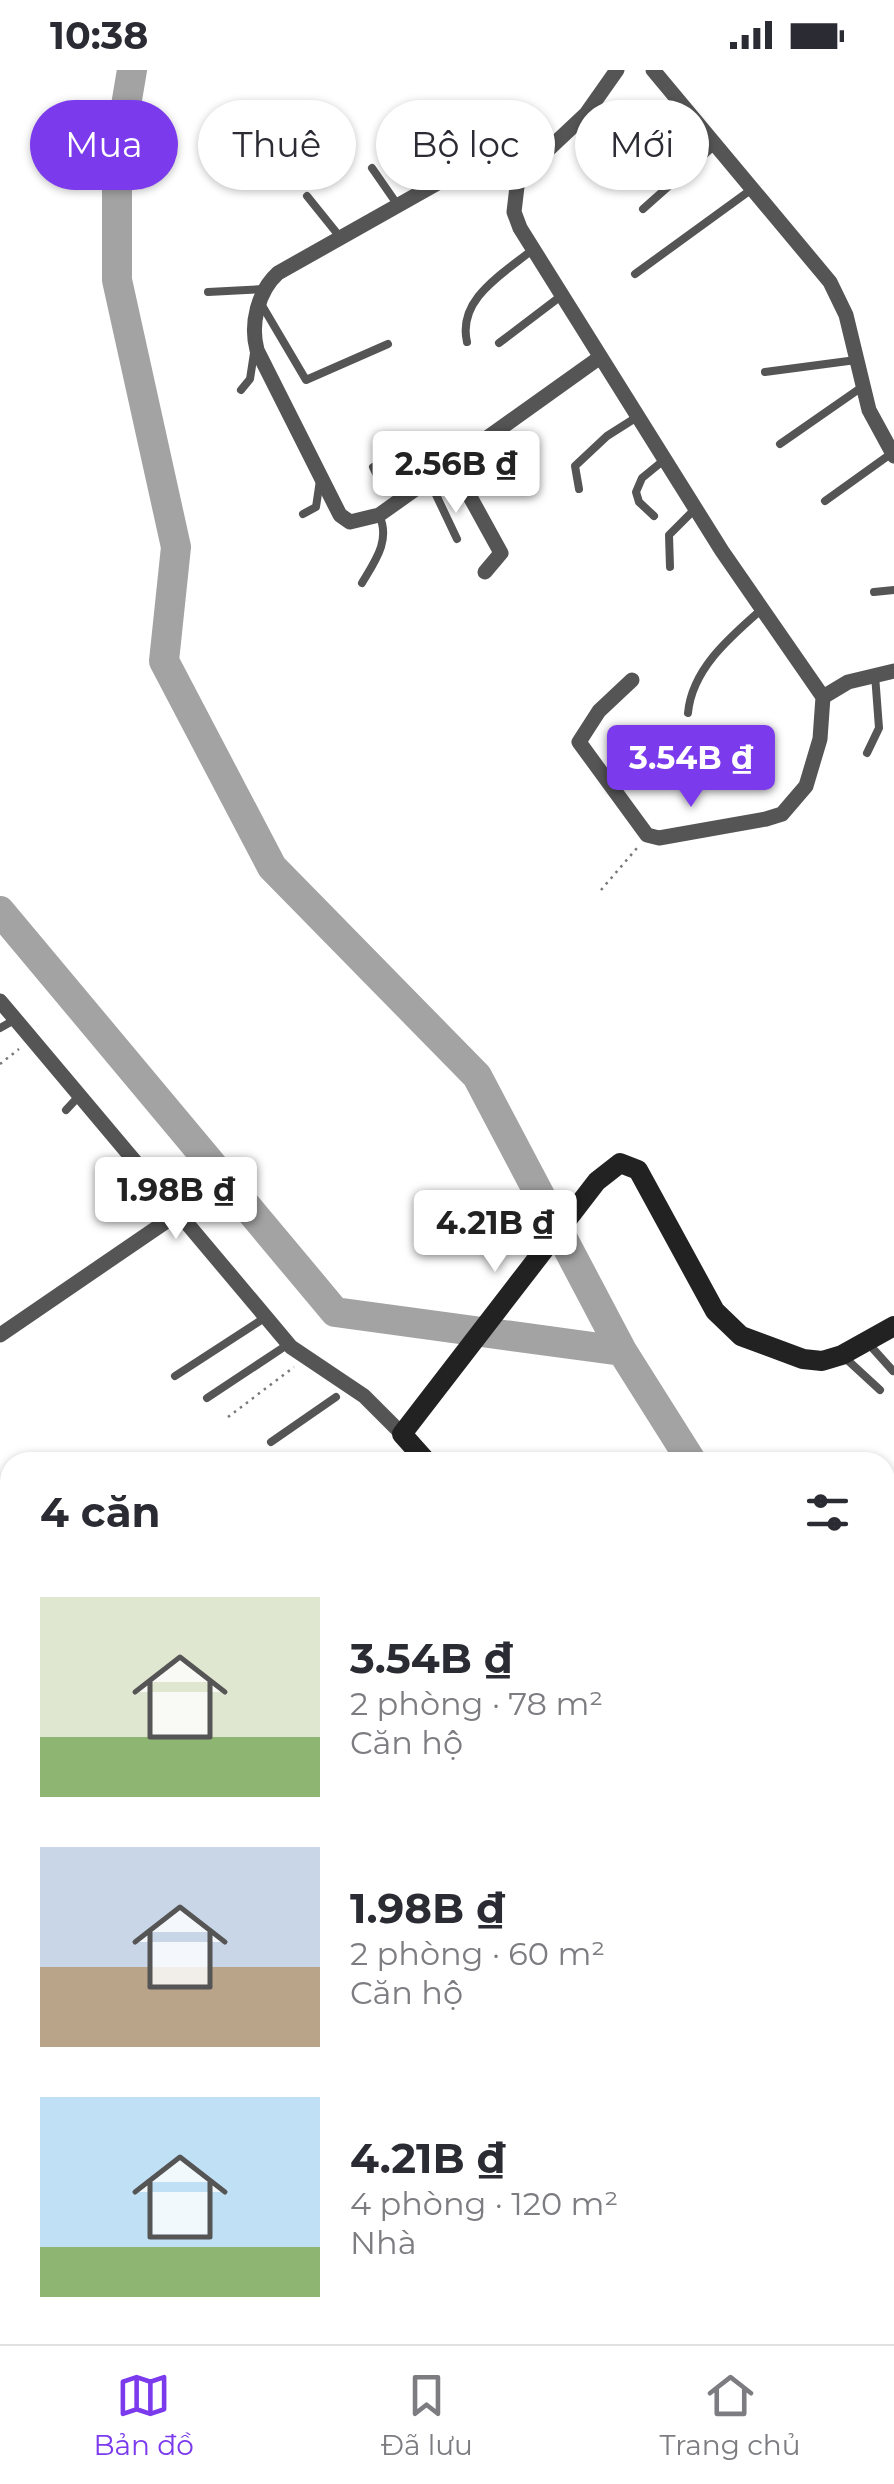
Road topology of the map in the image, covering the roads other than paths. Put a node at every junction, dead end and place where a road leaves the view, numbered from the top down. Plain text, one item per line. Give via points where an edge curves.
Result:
1 (618, 70) edge
2 (653, 70) edge
3 (555, 143) edge
4 (715, 144) junction
5 (372, 168) dead end
6 (424, 190) edge
7 (517, 190) edge
8 (752, 190) junction
9 (307, 196) dead end
10 (397, 204) junction
11 (643, 208) dead end
12 (340, 237) junction
13 (533, 250) junction
14 (635, 274) dead end
15 (208, 292) dead end
16 (262, 296) junction
17 (561, 296) junction
18 (254, 338) junction
19 (468, 342) dead end
20 (388, 344) dead end
21 (499, 344) dead end
22 (599, 358) junction
23 (856, 360) junction
24 (766, 372) dead end
25 (862, 387) junction
26 (240, 390) dead end
27 (637, 417) junction
28 (406, 436) dead end
29 (780, 444) dead end
30 (476, 446) junction
31 (893, 455) edge
32 (664, 460) junction
33 (452, 464) junction
34 (373, 467) dead end
35 (320, 476) junction
36 (428, 480) junction
37 (579, 489) dead end
38 (407, 496) junction
39 (825, 501) dead end
40 (696, 509) junction
41 (302, 514) dead end
42 (379, 516) junction
43 (654, 516) dead end
44 (457, 539) dead end
45 (670, 567) dead end
46 (485, 572) dead end
47 (362, 583) dead end
48 (894, 590) edge
49 (874, 592) dead end
50 (762, 609) junction
51 (894, 671) edge
52 (875, 675) junction
53 (632, 680) dead end
54 (823, 696) junction
55 (688, 713) dead end
56 (867, 753) dead end
57 (0, 1001) edge
58 (16, 1019) junction
59 (0, 1028) edge
60 (81, 1095) junction
61 (66, 1110) dead end
62 (180, 1212) junction
63 (266, 1316) junction
64 (894, 1326) edge
65 (0, 1335) edge
66 (867, 1342) junction
67 (288, 1344) junction
68 (842, 1356) junction
69 (893, 1370) edge
70 (175, 1376) dead end
71 (880, 1390) dead end
72 (336, 1397) dead end
73 (207, 1398) dead end
74 (402, 1434) junction
75 (271, 1442) dead end
76 (418, 1452) edge

1 - 3 street
2 - 4 street
4 - 8 street
4 - 11 lane
5 - 10 lane
6 - 10 street
7 - 13 street via 514,212
8 - 14 lane
8 - 23 street via 830,282
9 - 12 lane
10 - 12 street
12 - 16 street via 278,273
13 - 17 street
13 - 19 lane via 481,292 467,314
15 - 16 lane
16 - 18 street
16 - 20 lane via 306,380
17 - 21 lane
17 - 22 street
18 - 26 lane via 253,370
18 - 35 street
22 - 27 street
22 - 30 street
23 - 24 lane
23 - 25 street
25 - 29 lane
25 - 31 street
27 - 32 street
27 - 37 lane via 575,466
28 - 30 lane
30 - 33 street
31 - 39 lane
32 - 40 street
32 - 43 lane via 636,492
33 - 36 street
33 - 46 street via 501,553
34 - 38 lane via 382,486
35 - 41 lane via 316,507
35 - 42 street via 350,522
36 - 38 street
36 - 44 lane
38 - 42 street
40 - 45 lane via 669,535
40 - 50 street
42 - 47 lane via 386,529 382,549
48 - 49 lane
50 - 54 street
50 - 55 lane via 694,682
51 - 52 street
52 - 54 street
52 - 56 lane via 879,728
53 - 54 street via 599,710 579,742 647,835 660,838 782,814 806,786 820,739
57 - 58 street
58 - 59 lane
58 - 60 street
60 - 61 lane
60 - 62 street
62 - 63 street
62 - 65 street
63 - 67 street
63 - 70 lane
64 - 66 main road
66 - 68 main road
66 - 69 lane
67 - 73 lane
67 - 74 street
68 - 71 lane
68 - 74 main road via 803,1359 741,1336 715,1311 638,1170 620,1163 598,1181
72 - 75 lane
74 - 76 main road

